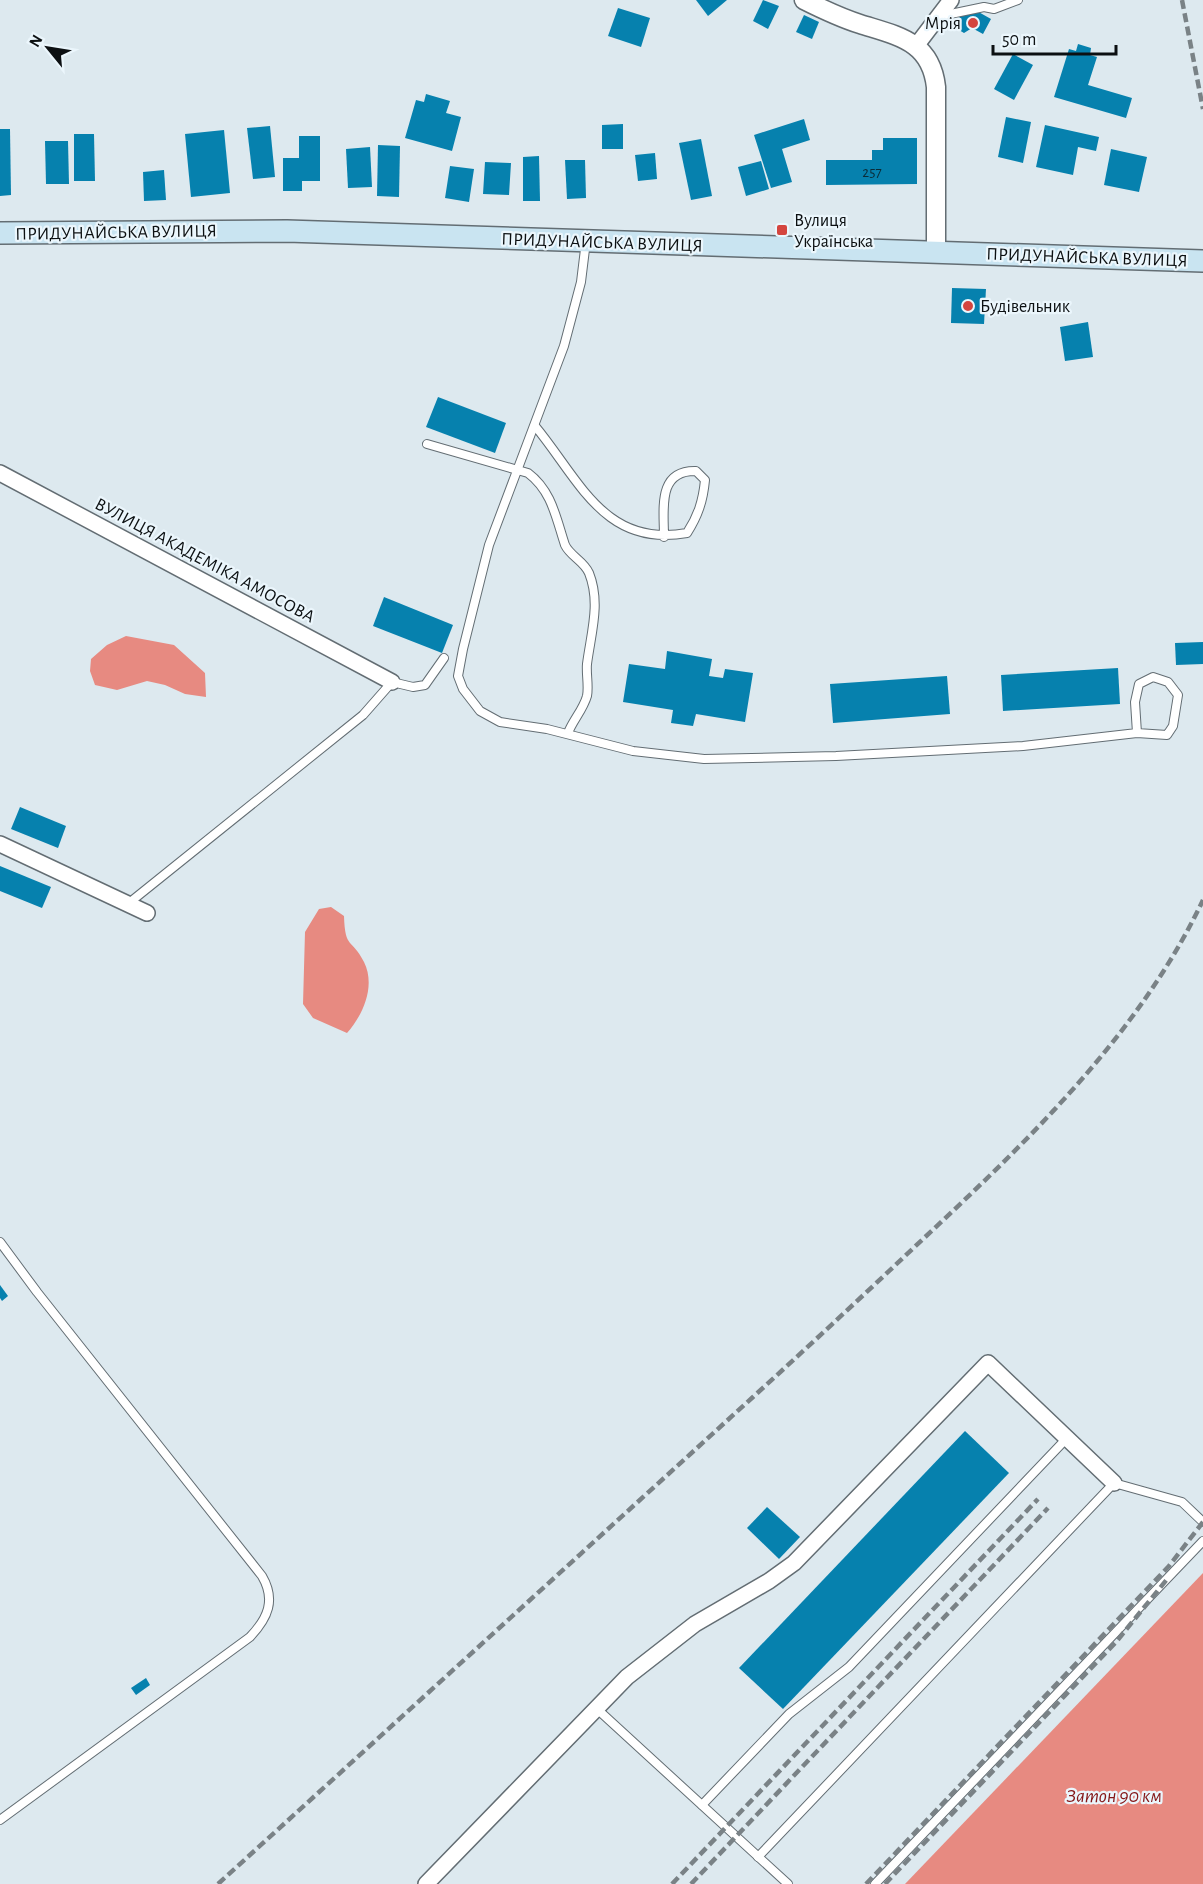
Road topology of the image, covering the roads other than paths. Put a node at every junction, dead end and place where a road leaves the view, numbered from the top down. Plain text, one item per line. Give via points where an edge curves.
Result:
1 (804, 0) edge
2 (951, 0) edge
3 (1018, 0) edge
4 (937, 17) junction
5 (916, 46) junction
6 (0, 233) edge
7 (586, 241) junction
8 (936, 252) junction
9 (1203, 261) edge
10 (535, 426) junction
11 (427, 444) dead end
12 (516, 469) junction
13 (0, 473) edge
14 (664, 537) junction
15 (444, 658) dead end
16 (392, 682) junction
17 (568, 733) junction
18 (1137, 733) junction
19 (0, 844) edge
20 (129, 903) junction
21 (147, 913) dead end
22 (0, 1242) edge
23 (1067, 1438) junction
24 (1114, 1483) junction
25 (1203, 1522) edge
26 (1203, 1540) edge
27 (595, 1707) junction
28 (702, 1805) junction
29 (0, 1820) edge
30 (758, 1857) junction
31 (426, 1884) edge
32 (788, 1884) edge
33 (875, 1884) edge

1 - 5 street
2 - 4 street
3 - 4 lane via 994,9 984,7
4 - 5 street
5 - 8 street via 931,64 936,87
6 - 7 main road, ПРИДУНАЙСЬКА ВУЛИЦЯ via 287,231
7 - 8 main road, ПРИДУНАЙСЬКА ВУЛИЦЯ
7 - 10 lane via 573,314
8 - 9 main road, ПРИДУНАЙСЬКА ВУЛИЦЯ
10 - 12 lane
10 - 14 lane via 591,502 611,519 636,531
11 - 12 lane
12 - 17 lane via 540,482 558,514 567,549 588,570 594,587 587,695
12 - 17 lane via 489,545 458,676 480,711 500,722
13 - 16 street, ВУЛИЦЯ АКАДЕМІКА АМОСОВА
14 - 14 lane via 687,533 698,516 705,480 696,471 683,471 672,478 665,491
15 - 16 lane via 425,685 413,687
16 - 20 lane via 363,715
17 - 18 lane via 633,751 704,759 1023,746
18 - 18 lane via 1167,735 1173,726 1178,695 1168,682 1153,677 1139,684 1135,702
19 - 20 street
20 - 21 street
22 - 29 lane via 248,1557 270,1596 266,1616 250,1637
23 - 24 street
23 - 27 street via 988,1363 794,1563 695,1624
23 - 28 lane via 849,1666 789,1714
24 - 25 lane via 1182,1502
24 - 30 lane
26 - 33 lane
27 - 28 lane
27 - 31 street
28 - 30 lane
30 - 32 lane

